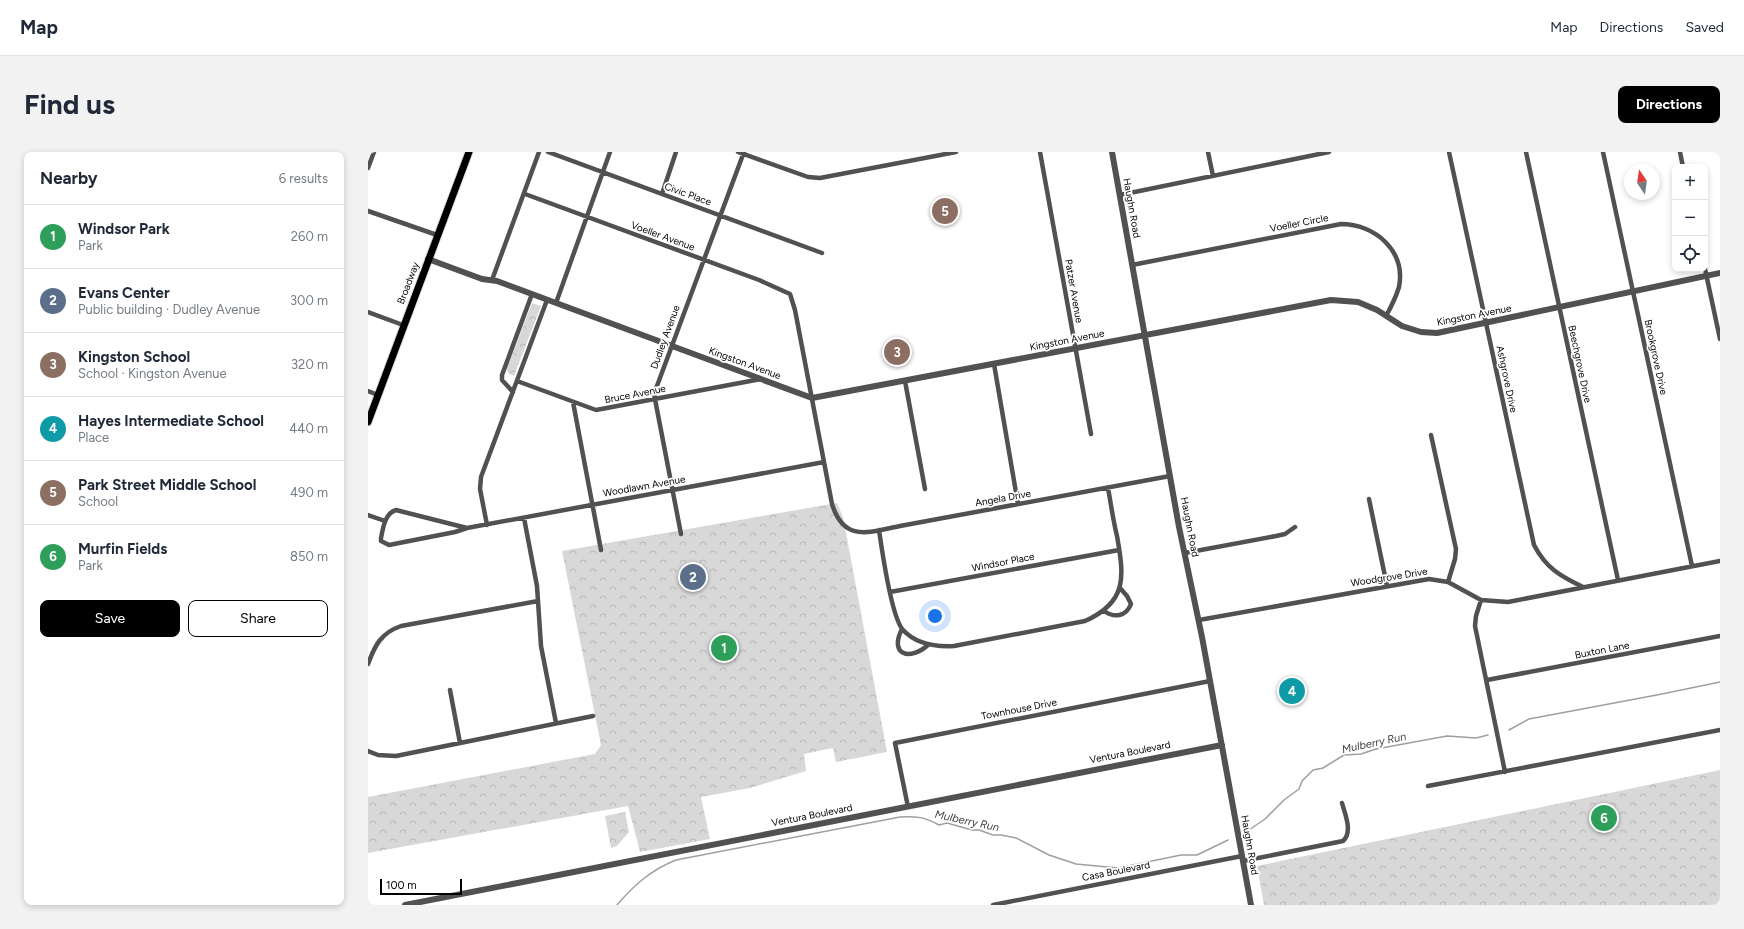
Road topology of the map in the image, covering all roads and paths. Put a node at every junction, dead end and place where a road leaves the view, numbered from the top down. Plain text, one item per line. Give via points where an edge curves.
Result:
1 (374, 152) edge
2 (469, 152) edge
3 (539, 152) edge
4 (548, 152) edge
5 (610, 152) edge
6 (676, 152) edge
7 (956, 152) edge
8 (1040, 152) edge
9 (1112, 152) edge
10 (1208, 152) edge
11 (1328, 152) edge
12 (1449, 152) edge
13 (1526, 152) edge
14 (1602, 152) edge
15 (1680, 152) edge
16 (742, 153) edge
17 (935, 154) edge
18 (1682, 164) edge
19 (368, 168) edge
20 (603, 172) junction
21 (1213, 176) junction
22 (525, 194) junction
23 (662, 194) junction
24 (1120, 195) junction
25 (368, 211) edge
26 (720, 216) junction
27 (587, 217) junction
28 (437, 235) junction
29 (822, 253) dead end
30 (428, 259) junction
31 (703, 260) junction
32 (1132, 265) junction
33 (1705, 272) edge
34 (1720, 273) edge
35 (1706, 276) junction
36 (492, 280) junction
37 (1633, 292) junction
38 (532, 294) junction
39 (547, 300) junction
40 (556, 303) junction
41 (1559, 308) junction
42 (368, 312) edge
43 (1386, 316) junction
44 (1486, 324) junction
45 (403, 325) junction
46 (1145, 336) junction
47 (1720, 339) edge
48 (671, 346) junction
49 (1075, 349) junction
50 (994, 364) junction
51 (761, 379) junction
52 (517, 381) junction
53 (905, 381) junction
54 (368, 391) edge
55 (512, 392) junction
56 (378, 395) junction
57 (812, 398) junction
58 (655, 400) junction
59 (573, 402) junction
60 (368, 422) edge
61 (1091, 434) dead end
62 (1431, 435) dead end
63 (824, 462) junction
64 (1170, 476) junction
65 (1108, 488) junction
66 (925, 489) dead end
67 (673, 490) junction
68 (1369, 499) dead end
69 (1018, 504) junction
70 (593, 505) junction
71 (368, 515) edge
72 (524, 518) junction
73 (386, 521) junction
74 (487, 525) junction
75 (1295, 527) dead end
76 (467, 528) junction
77 (879, 530) junction
78 (681, 534) dead end
79 (601, 550) dead end
80 (1119, 550) junction
81 (1185, 553) junction
82 (1720, 560) edge
83 (1692, 566) junction
84 (1618, 580) junction
85 (1448, 582) junction
86 (1387, 586) junction
87 (1583, 587) junction
88 (1120, 588) junction
89 (890, 592) junction
90 (1481, 600) junction
91 (538, 601) junction
92 (1104, 611) junction
93 (1199, 620) junction
94 (902, 629) junction
95 (1720, 636) edge
96 (928, 645) junction
97 (368, 664) edge
98 (1486, 680) junction
99 (1210, 681) junction
100 (450, 690) dead end
101 (593, 716) dead end
102 (556, 724) junction
103 (1720, 730) edge
104 (460, 743) junction
105 (1222, 745) junction
106 (368, 751) edge
107 (1505, 772) junction
108 (1428, 786) dead end
109 (1342, 803) dead end
110 (908, 807) junction
111 (1242, 859) junction
112 (405, 905) edge
113 (993, 905) edge
114 (1251, 905) edge

1 - 19 street
2 - 28 main road, Broadway
3 - 22 street
4 - 20 street, Civic Place
5 - 20 street
6 - 23 street
7 - 17 street
8 - 49 street, Patzer Avenue
9 - 24 street, Haughn Road
10 - 21 street
11 - 21 street
12 - 44 street, Ashgrove Drive
13 - 41 street, Beechgrove Drive
14 - 37 street, Brookgrove Drive
15 - 18 street
16 - 17 street via 808,178 820,178
16 - 26 street, Dudley Avenue
20 - 23 street, Civic Place
20 - 27 street
21 - 24 street
22 - 27 street, Voeller Avenue
22 - 36 street
23 - 26 street, Civic Place
24 - 32 street, Haughn Road
25 - 28 street
26 - 29 street, Civic Place
26 - 31 street, Dudley Avenue
27 - 31 street, Voeller Avenue
27 - 40 street
28 - 30 main road, Broadway
30 - 36 street, Kingston Avenue via 482,279
30 - 45 main road, Broadway
31 - 48 street, Dudley Avenue
31 - 57 street, Voeller Avenue via 786,291 792,298
32 - 43 street, Voeller Circle via 1341,224 1358,225 1378,235 1395,256 1399,277 1398,288
32 - 46 street, Haughn Road
33 - 35 street
34 - 35 street, Kingston Avenue
35 - 37 street, Kingston Avenue
35 - 47 street
36 - 38 street, Kingston Avenue
37 - 41 street, Kingston Avenue
37 - 83 street, Brookgrove Drive
38 - 39 street, Kingston Avenue
38 - 55 street via 502,375 502,380
39 - 40 street, Kingston Avenue
39 - 52 street
40 - 48 street, Kingston Avenue
41 - 44 street, Kingston Avenue
41 - 84 street, Beechgrove Drive
42 - 45 street
43 - 44 street, Kingston Avenue via 1402,326 1428,333 1448,332
43 - 46 street, Kingston Avenue via 1358,302 1331,300
44 - 87 street, Ashgrove Drive via 1534,545 1551,569
45 - 56 main road, Broadway
46 - 49 street, Kingston Avenue
46 - 64 street, Haughn Road
48 - 51 street, Kingston Avenue
48 - 58 street, Dudley Avenue via 654,394
49 - 50 street, Kingston Avenue
49 - 61 street, Patzer Avenue
50 - 53 street, Kingston Avenue
50 - 69 street
51 - 57 street, Kingston Avenue
51 - 58 street, Bruce Avenue
52 - 55 street
52 - 59 street, Bruce Avenue
53 - 57 street, Kingston Avenue
53 - 66 street
54 - 56 street
55 - 74 street via 479,483
56 - 60 main road, Broadway
57 - 63 street
58 - 59 street, Bruce Avenue via 601,410
58 - 67 street, Dudley Avenue
59 - 70 street
62 - 85 street via 1456,549
63 - 67 street, Woodlawn Avenue
63 - 77 street, Angela Drive via 836,516 846,527 858,532
64 - 65 street, Angela Drive
64 - 81 street, Haughn Road
65 - 69 street, Angela Drive
65 - 80 street
67 - 70 street, Woodlawn Avenue
67 - 78 street, Dudley Avenue
68 - 86 street
69 - 77 street, Angela Drive
70 - 72 street, Woodlawn Avenue
70 - 79 street
71 - 73 street
72 - 74 street, Woodlawn Avenue
72 - 91 street
73 - 76 street, Woodlawn Avenue via 391,511 402,510
73 - 76 street, Woodlawn Avenue via 380,538 389,545
74 - 76 street, Woodlawn Avenue
75 - 81 street via 1285,534
77 - 89 street
80 - 88 street via 1122,569
80 - 89 street, Windsor Place
81 - 93 street, Haughn Road
82 - 83 street, Woodgrove Drive
83 - 84 street, Woodgrove Drive
84 - 87 street, Woodgrove Drive
85 - 86 street, Woodgrove Drive via 1429,579
85 - 90 street, Woodgrove Drive
86 - 93 street, Woodgrove Drive
87 - 90 street, Woodgrove Drive via 1508,602
88 - 92 street
88 - 92 street via 1131,604 1128,611 1116,616
89 - 94 street via 893,608
90 - 98 street via 1476,626
91 - 97 street via 401,626 384,634
91 - 102 street via 541,646
92 - 96 street via 1095,617 1075,623 954,646
93 - 99 street, Haughn Road
94 - 96 street
94 - 96 street via 899,646 905,654 916,653
95 - 98 street, Buxton Lane
98 - 107 street
99 - 105 street, Haughn Road
99 - 110 street, Townhouse Drive via 895,743
100 - 104 street
101 - 102 street
102 - 104 street
103 - 107 street
104 - 106 street via 387,756
105 - 110 street, Ventura Boulevard
105 - 111 street, Haughn Road
107 - 108 street
109 - 111 street, Casa Boulevard via 1348,829 1348,835 1343,841
110 - 112 street, Ventura Boulevard
111 - 113 street, Casa Boulevard
111 - 114 street, Haughn Road

